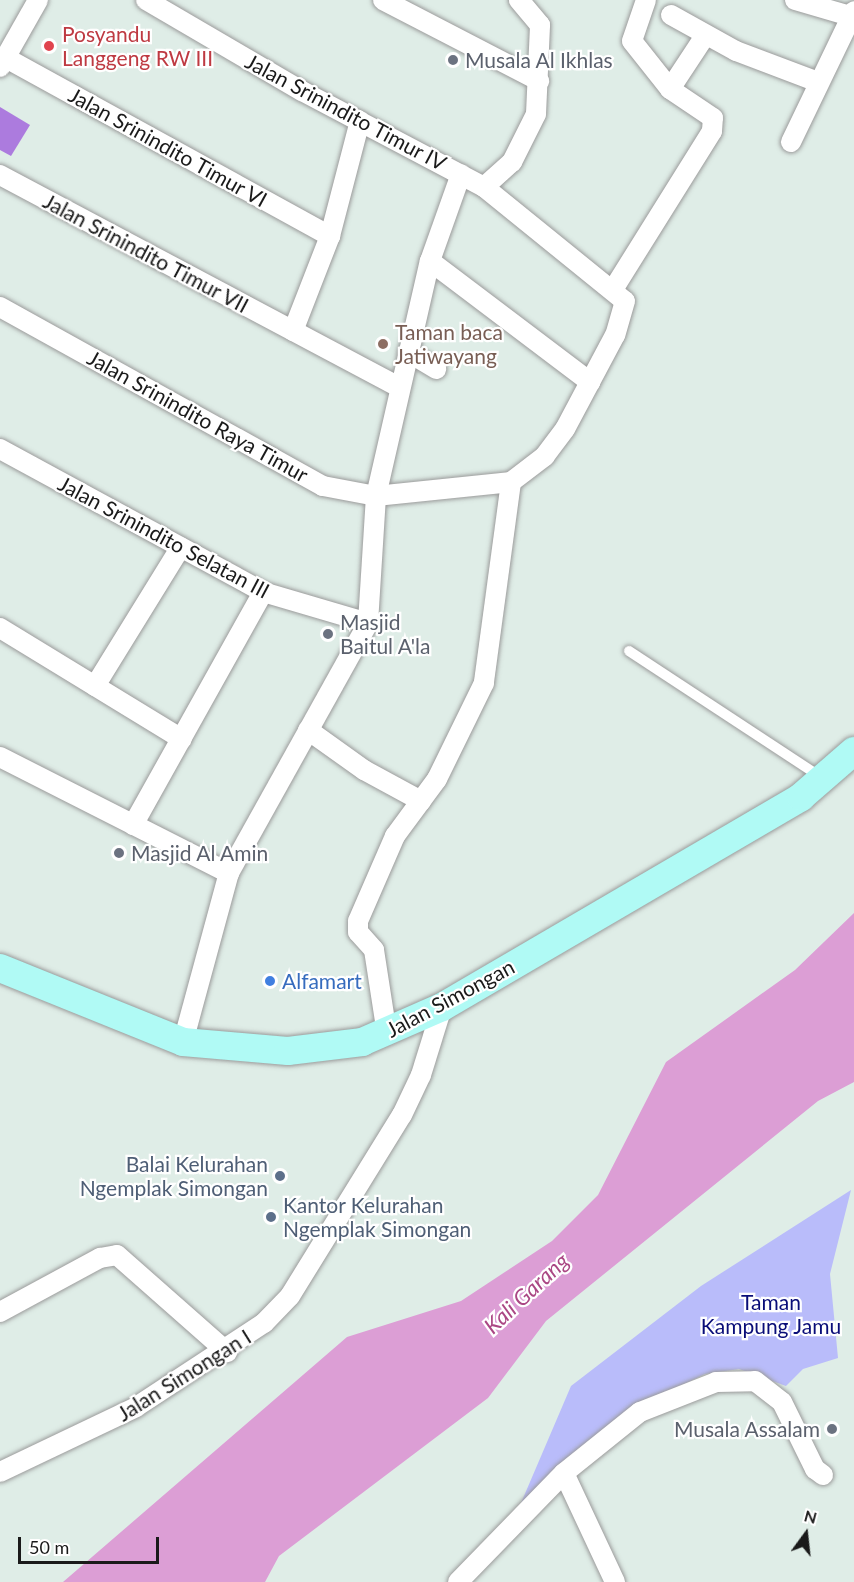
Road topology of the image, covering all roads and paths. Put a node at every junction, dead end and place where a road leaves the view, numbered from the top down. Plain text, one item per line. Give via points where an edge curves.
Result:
1 (38, 0) edge
2 (146, 0) edge
3 (383, 0) edge
4 (646, 0) edge
5 (795, 0) edge
6 (522, 3) edge
7 (852, 13) edge
8 (671, 15) dead end
9 (705, 36) junction
10 (3, 63) edge
11 (538, 81) junction
12 (818, 82) junction
13 (670, 89) junction
14 (360, 121) junction
15 (791, 142) dead end
16 (461, 174) junction
17 (0, 175) edge
18 (484, 187) junction
19 (330, 236) junction
20 (430, 261) junction
21 (614, 288) junction
22 (0, 307) edge
23 (293, 331) junction
24 (408, 352) junction
25 (436, 369) dead end
26 (590, 382) junction
27 (399, 387) junction
28 (0, 449) edge
29 (512, 482) junction
30 (376, 496) junction
31 (181, 547) junction
32 (263, 592) junction
33 (368, 623) junction
34 (0, 628) edge
35 (628, 651) dead end
36 (95, 686) junction
37 (308, 730) junction
38 (182, 739) junction
39 (853, 756) edge
40 (0, 757) edge
41 (822, 778) junction
42 (421, 801) junction
43 (133, 825) junction
44 (229, 873) junction
45 (0, 968) edge
46 (442, 1007) junction
47 (387, 1034) junction
48 (183, 1042) junction
49 (0, 1312) edge
50 (227, 1352) junction
51 (0, 1472) edge
52 (564, 1473) junction
53 (823, 1475) dead end
54 (458, 1582) edge
55 (615, 1582) edge

1 - 10 street
2 - 14 street, Jalan Srinindito Timur IV
3 - 11 street
4 - 13 street via 632,41
5 - 7 street
6 - 11 street via 538,17
7 - 12 street
8 - 9 street
9 - 12 street
9 - 13 street
10 - 19 street, Jalan Srinindito Timur VI
11 - 18 street via 528,140
12 - 15 street
13 - 21 street via 713,118 714,125
14 - 16 street, Jalan Srinindito Timur IV
14 - 19 street
16 - 18 street, Jalan Srinindito Timur IV
16 - 20 street
17 - 23 street, Jalan Srinindito Timur VII
18 - 21 street, Jalan Srinindito Timur IV
19 - 23 street
20 - 24 street
20 - 26 street
21 - 26 street via 625,301 623,317
22 - 30 street, Jalan Srinindito Raya Timur via 323,486
23 - 27 street, Jalan Srinindito Timur VII
24 - 25 street
24 - 27 street
26 - 29 street via 545,456
27 - 30 street
28 - 31 street, Jalan Srinindito Selatan III
29 - 30 street, Jalan Srinindito Raya Timur
29 - 42 street via 484,683
30 - 33 street
31 - 32 street, Jalan Srinindito Selatan III
31 - 36 street
32 - 33 street, Jalan Srinindito Selatan III
32 - 38 street
33 - 37 street via 337,686
34 - 36 street
35 - 41 lane
36 - 38 street
37 - 42 street via 364,770
37 - 44 street
38 - 43 street
39 - 41 main road, Jalan Simongan
40 - 43 street
41 - 46 main road, Jalan Simongan via 801,797
42 - 47 street via 395,836 373,877 357,928 374,950
43 - 44 street
44 - 48 street
45 - 48 main road, Jalan Simongan
46 - 47 main road, Jalan Simongan
46 - 50 street, Jalan Simongan I via 421,1075 346,1209 290,1296
47 - 48 main road, Jalan Simongan via 322,1050
49 - 50 street via 100,1258 117,1255
50 - 51 street, Jalan Simongan I via 84,1436
52 - 53 street via 640,1412 680,1393 738,1379 754,1381 782,1402 815,1469
52 - 54 street
52 - 55 street

